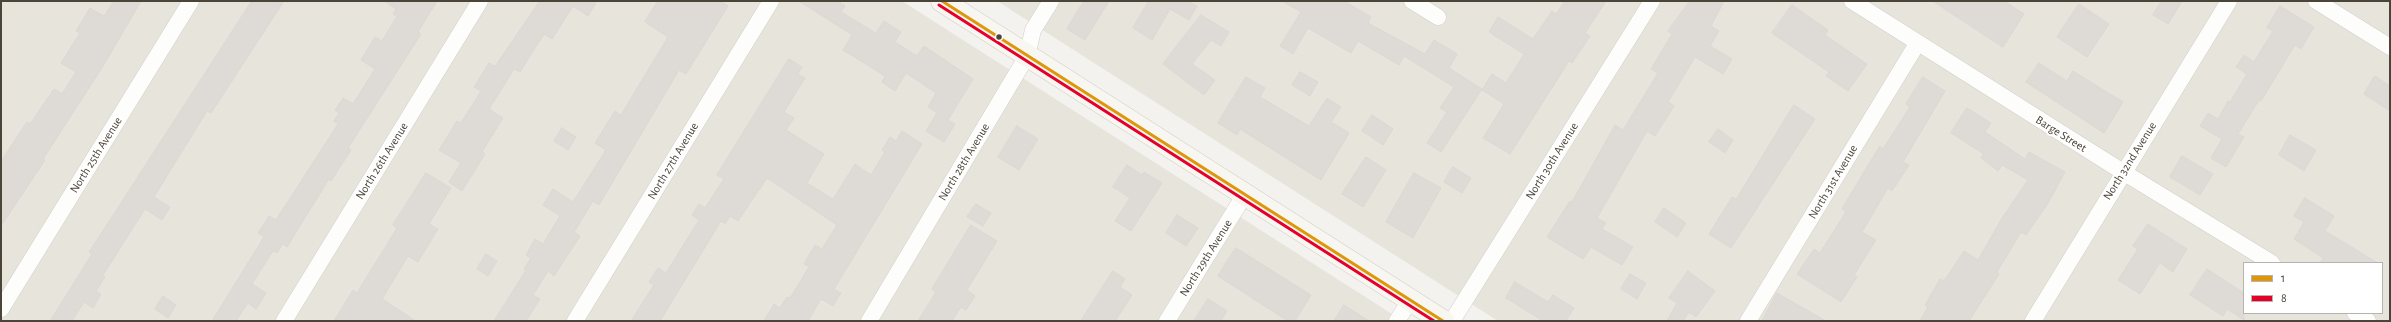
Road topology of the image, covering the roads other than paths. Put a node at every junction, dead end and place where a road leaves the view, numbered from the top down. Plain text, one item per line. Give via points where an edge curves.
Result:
1 (191, 1) edge
2 (480, 1) edge
3 (771, 1) edge
4 (942, 1) edge
5 (1051, 1) edge
6 (1412, 1) edge
7 (1652, 1) edge
8 (1852, 1) edge
9 (2229, 1) edge
10 (2316, 1) edge
11 (1438, 17) dead end
12 (1917, 44) junction
13 (2390, 47) edge
14 (1027, 56) junction
15 (2123, 172) junction
16 (1245, 194) junction
17 (2270, 262) edge
18 (1410, 300) junction
19 (1, 309) edge
20 (2357, 314) edge
21 (284, 321) edge
22 (575, 321) edge
23 (869, 321) edge
24 (1167, 321) edge
25 (1397, 321) edge
26 (1443, 321) edge
27 (1452, 321) edge
28 (1748, 321) edge
29 (2033, 321) edge
30 (2368, 321) edge

1 - 19 street, North 25th Avenue
2 - 21 street, North 26th Avenue
3 - 22 street, North 27th Avenue
4 - 14 main road
5 - 14 street, North 28th Avenue via 1033,30
6 - 11 street
7 - 27 street, North 30th Avenue
8 - 12 street, Barge Street
9 - 15 street, North 32nd Avenue
10 - 13 street
12 - 15 street, Barge Street
12 - 28 street, North 31st Avenue
14 - 16 main road
14 - 23 street, North 28th Avenue
15 - 17 street, Barge Street
15 - 29 street, North 32nd Avenue
16 - 18 main road
16 - 24 street, North 29th Avenue
18 - 25 street
18 - 26 main road
20 - 30 street

